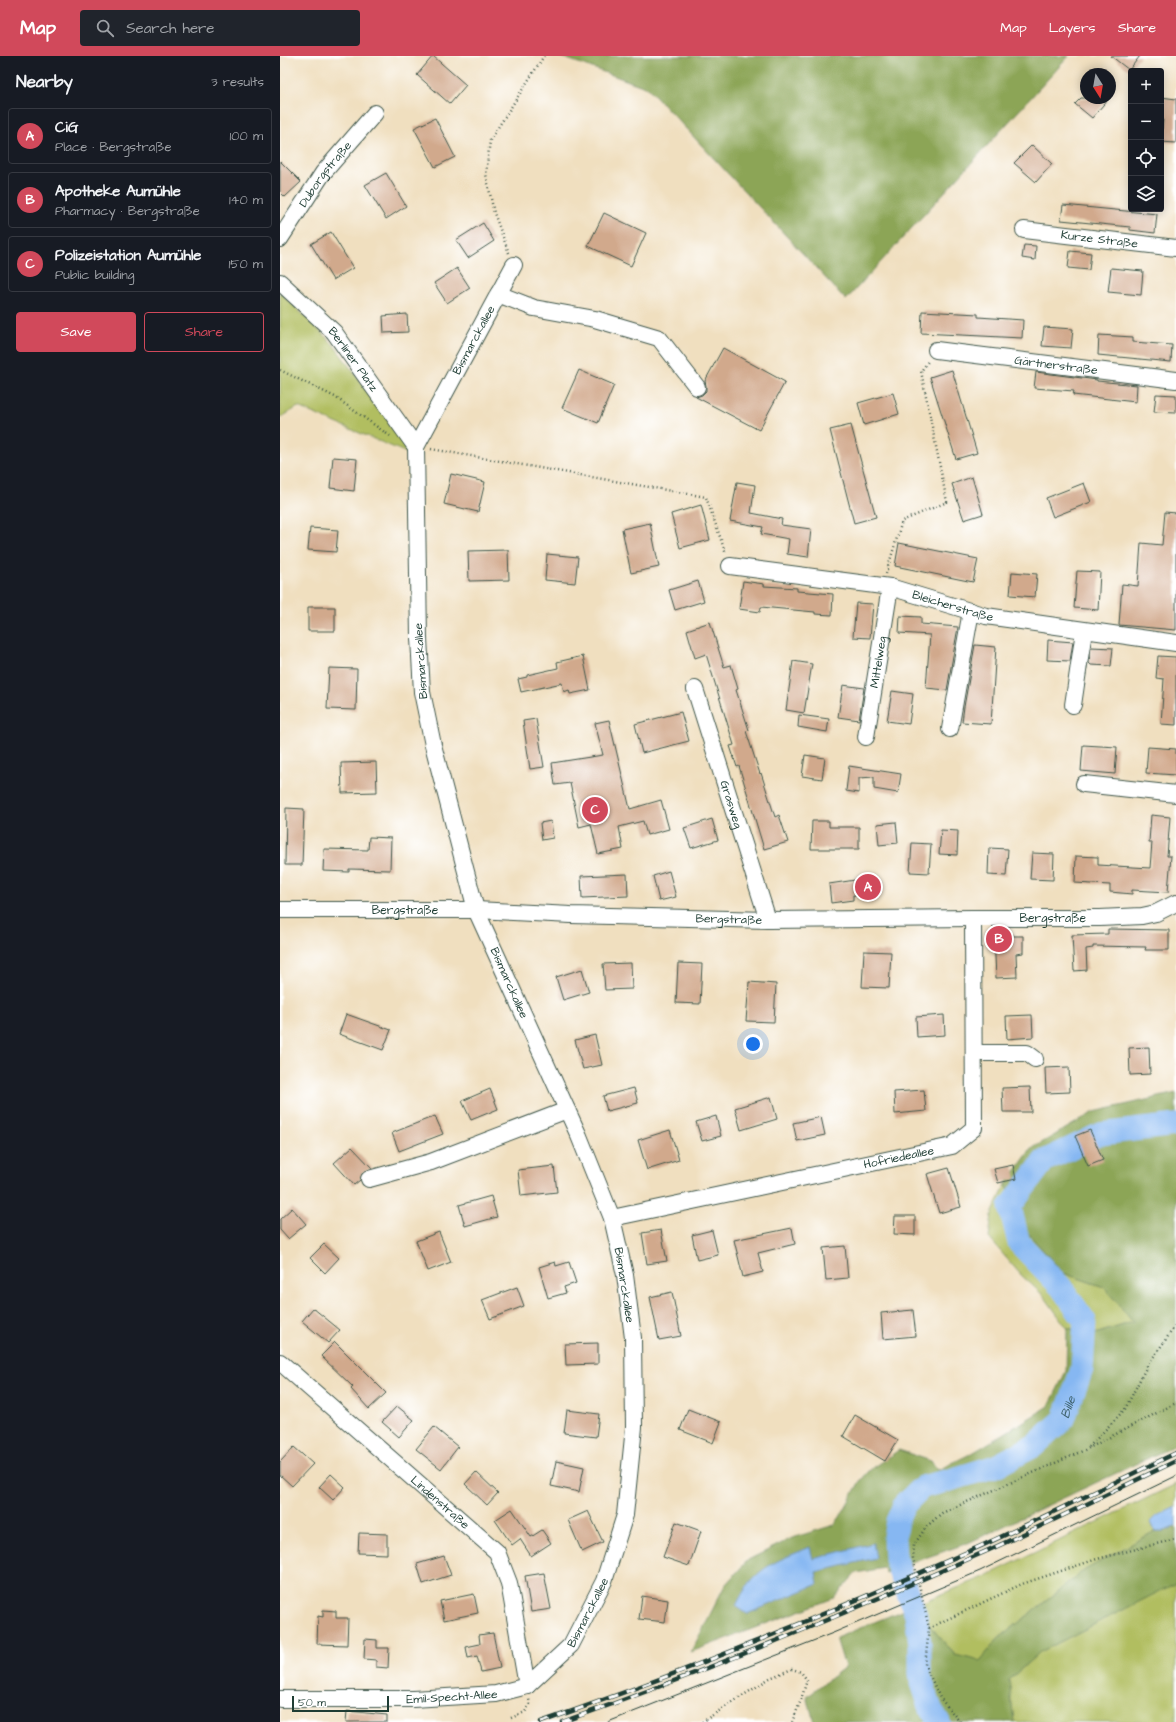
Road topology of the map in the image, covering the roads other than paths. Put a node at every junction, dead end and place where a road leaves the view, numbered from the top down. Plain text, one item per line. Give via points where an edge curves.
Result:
1 (375, 113) dead end
2 (1024, 230) dead end
3 (280, 239) edge
4 (1176, 248) edge
5 (514, 265) road end
6 (280, 282) edge
7 (498, 294) junction
8 (936, 350) road end
9 (1176, 380) edge
10 (697, 387) dead end
11 (416, 446) junction
12 (730, 566) road end
13 (886, 586) junction
14 (971, 612) junction
15 (1084, 631) junction
16 (1176, 643) edge
17 (695, 690) dead end
18 (1073, 705) dead end
19 (950, 729) dead end
20 (866, 737) dead end
21 (1084, 784) dead end
22 (1176, 794) edge
23 (1176, 904) edge
24 (280, 910) edge
25 (476, 910) junction
26 (973, 918) junction
27 (768, 920) junction
28 (975, 1053) junction
29 (1035, 1058) dead end
30 (567, 1110) junction
31 (369, 1179) dead end
32 (612, 1218) junction
33 (280, 1362) edge
34 (526, 1686) junction
35 (280, 1699) edge

1 - 3 street, Duborgstraße via 323,172
2 - 4 street, Kurze Straße
5 - 7 street, Bismarckallee
6 - 11 street, Berliner Platz via 334,332
7 - 10 street via 534,308 595,319 659,338
7 - 11 street, Bismarckallee
8 - 9 street, Gärtnerstraße
11 - 25 street, Bismarckallee via 418,638 422,692 433,745
12 - 13 street, Bleicherstraße
13 - 14 street, Bleicherstraße
13 - 20 street, Mittelweg
14 - 15 street, Bleicherstraße
14 - 19 street
15 - 16 street, Bleicherstraße
15 - 18 street
17 - 27 street, Grasweg
21 - 22 street
23 - 26 street, Bergstraße via 1142,916
24 - 25 street, Bergstraße
25 - 27 street, Bergstraße
25 - 30 street, Bismarckallee
26 - 27 street, Bergstraße
26 - 28 street, Hofriedeallee
28 - 29 street via 1027,1052
28 - 32 street, Hofriedeallee via 974,1128 952,1146
30 - 31 street via 431,1162
30 - 32 street, Bismarckallee
32 - 34 street, Bismarckallee via 625,1275 632,1338 634,1427 626,1515 604,1582 571,1645
33 - 34 street, Lindenstraße via 497,1552 509,1583
34 - 35 street, Emil-Specht-Allee via 496,1694 413,1699

